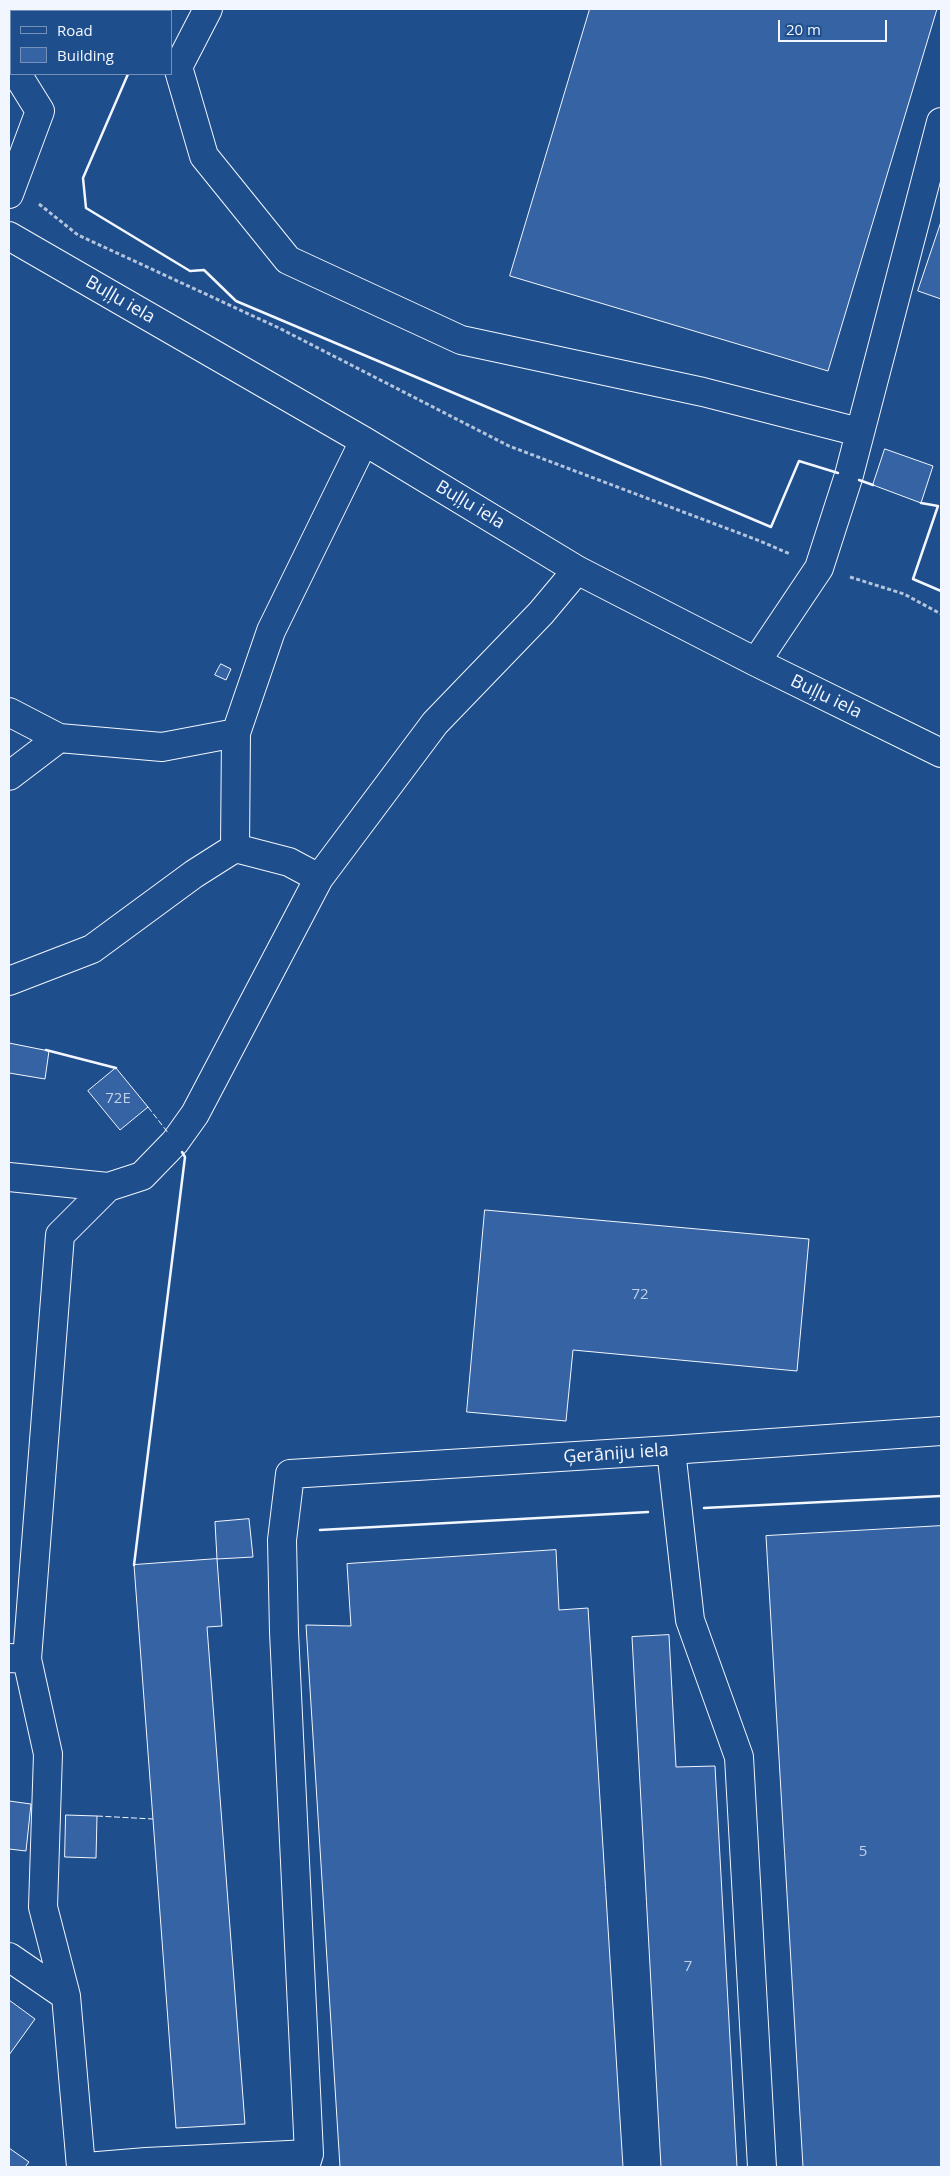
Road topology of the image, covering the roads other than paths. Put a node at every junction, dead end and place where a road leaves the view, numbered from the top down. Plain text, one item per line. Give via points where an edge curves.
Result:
1 (208, 9) edge
2 (18, 75) edge
3 (941, 122) edge
4 (11, 189) edge
5 (9, 236) edge
6 (859, 432) junction
7 (364, 441) junction
8 (577, 570) junction
9 (756, 662) junction
10 (9, 712) edge
11 (236, 733) junction
12 (59, 738) junction
13 (941, 753) edge
14 (9, 776) edge
15 (235, 848) junction
16 (319, 878) junction
17 (9, 981) edge
18 (9, 1178) edge
19 (108, 1188) junction
20 (941, 1431) edge
21 (671, 1450) junction
22 (18, 1658) edge
23 (9, 1957) edge
24 (66, 1996) junction
25 (307, 2161) edge
26 (81, 2167) edge
27 (86, 2167) edge
28 (762, 2167) edge

1 - 6 street via 178,67 204,156 288,260 461,340 703,392
2 - 4 street via 40,111
3 - 6 street
5 - 7 street, Buļļu iela
6 - 9 street via 820,568
7 - 8 street, Buļļu iela
7 - 11 street via 271,631
8 - 9 street, Buļļu iela
8 - 16 street via 435,723
9 - 13 street, Buļļu iela
10 - 12 street
11 - 12 street via 162,747
11 - 15 street
12 - 14 street
15 - 16 street via 289,862
15 - 17 street via 92,948
16 - 19 street via 195,1114 176,1142 142,1176
18 - 19 street
19 - 22 street via 60,1235
20 - 21 street, Ģerāniju iela
21 - 25 street, Ģerāniju iela via 290,1474 282,1540 284,1632
21 - 28 street via 690,1620 739,1756
22 - 24 street via 48,1754 43,1907
23 - 24 street
24 - 26 street
25 - 27 street via 146,2162

